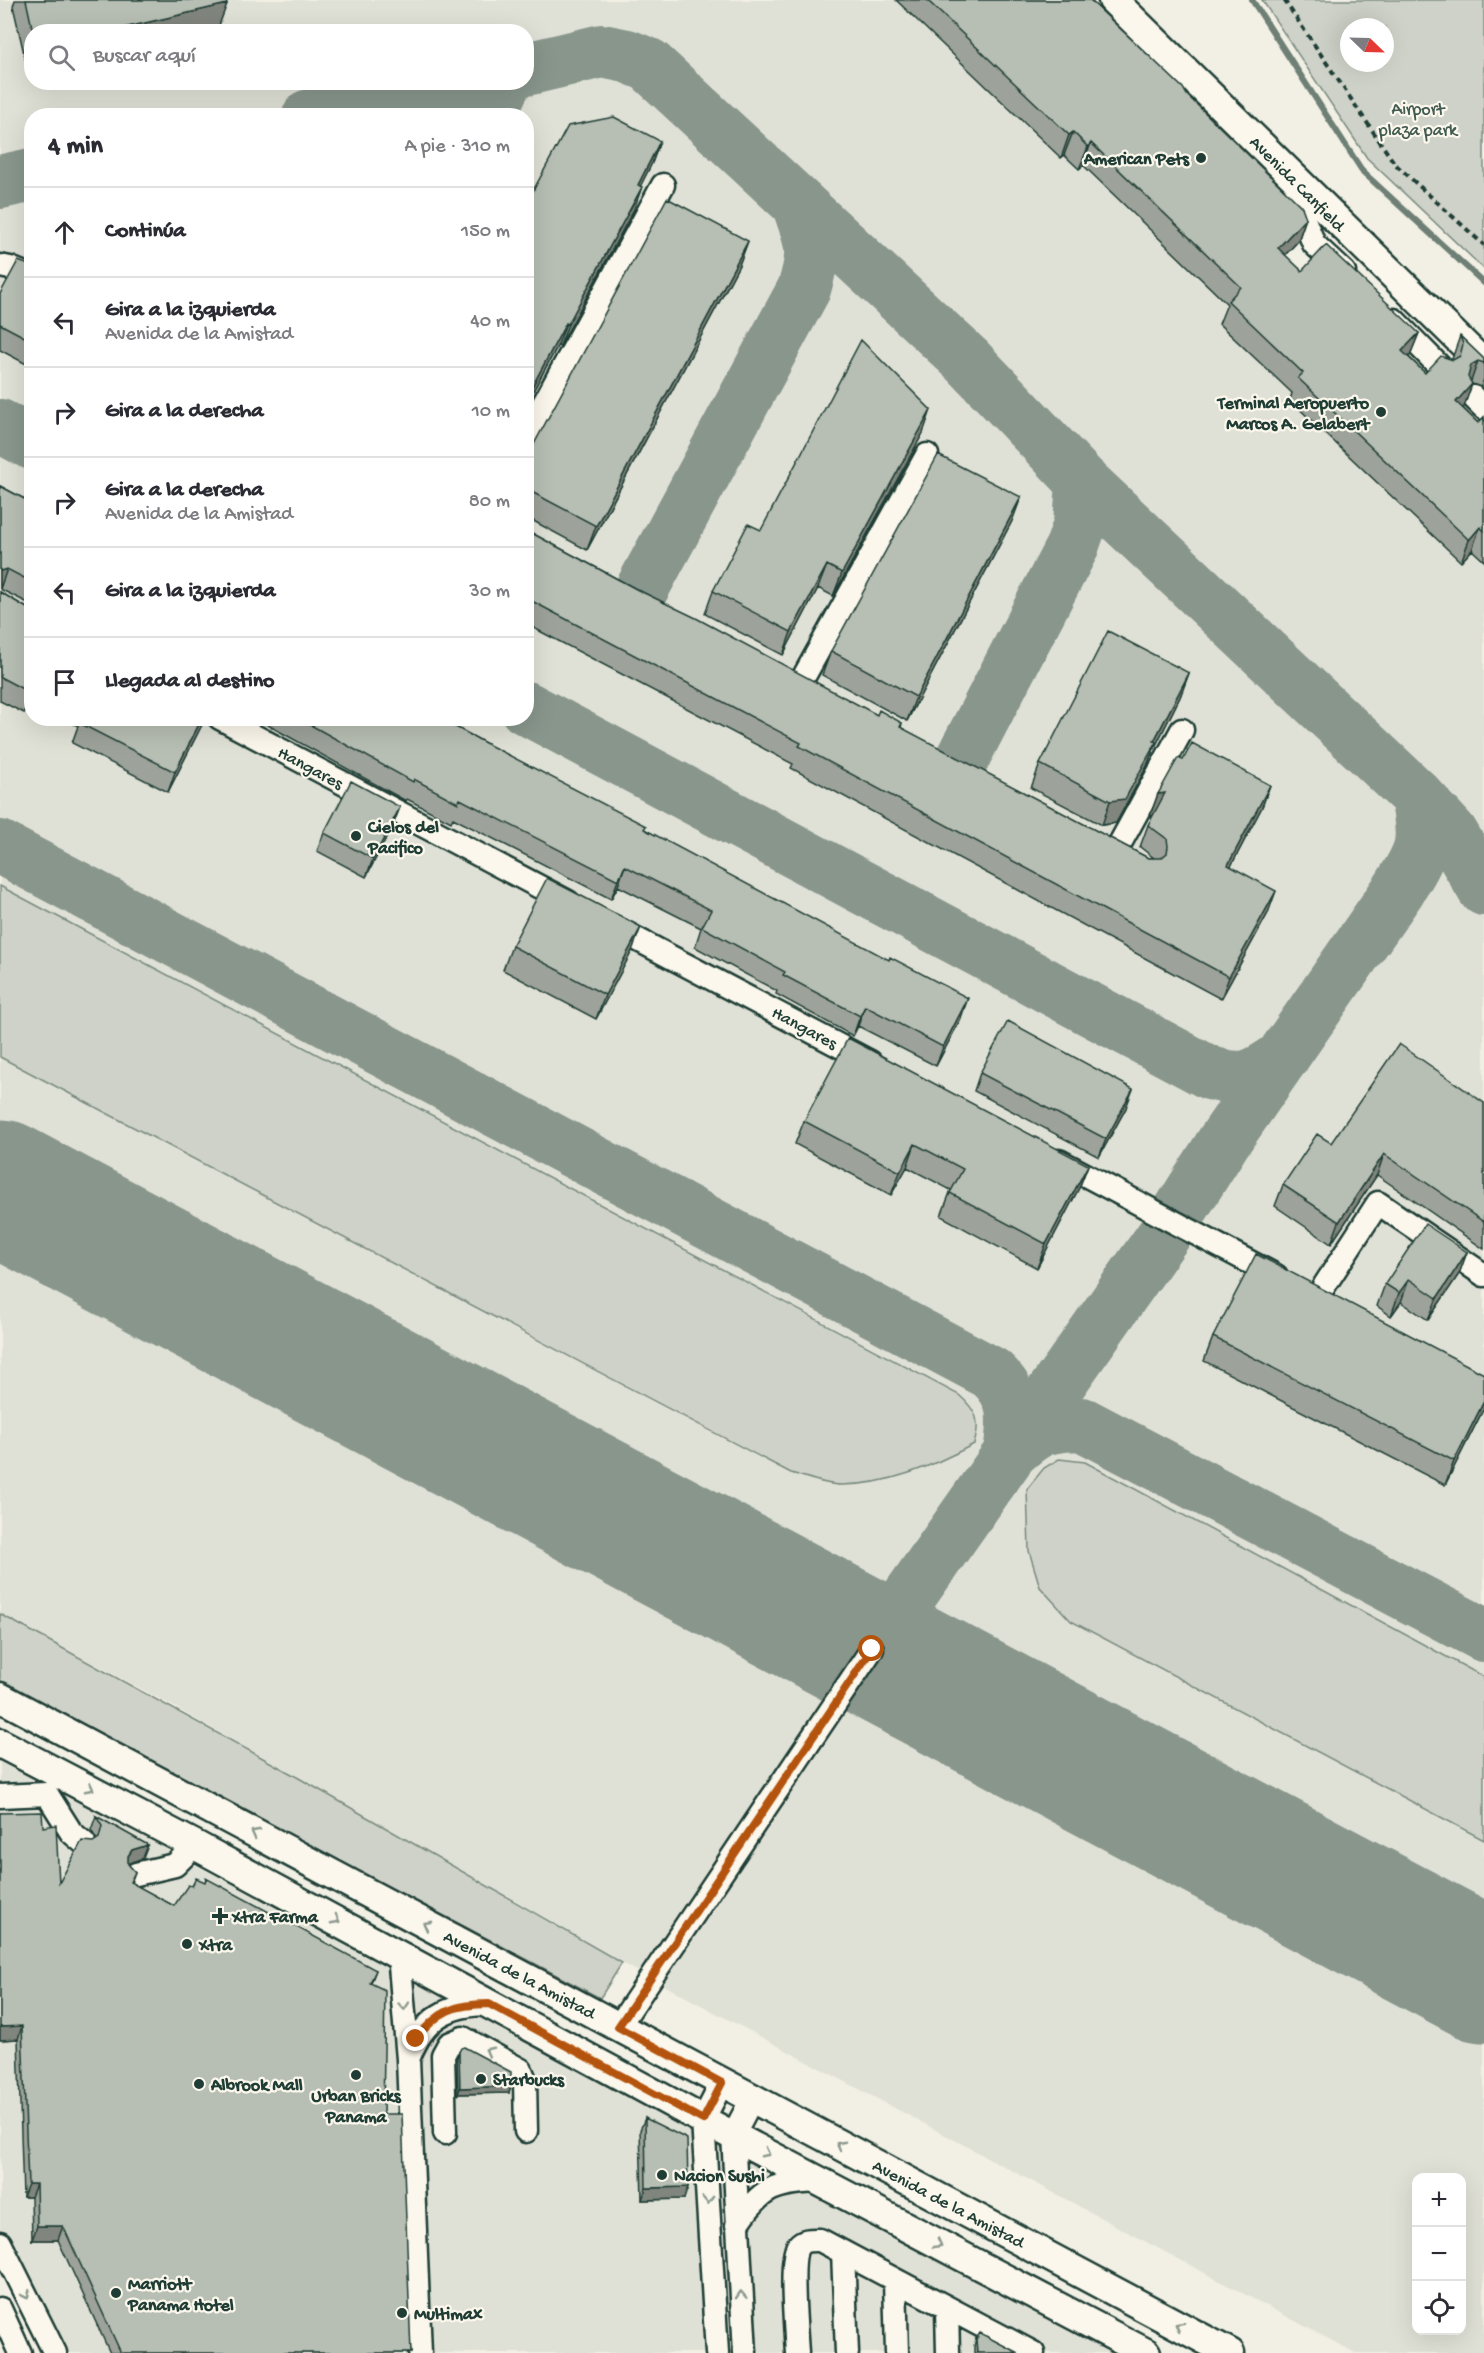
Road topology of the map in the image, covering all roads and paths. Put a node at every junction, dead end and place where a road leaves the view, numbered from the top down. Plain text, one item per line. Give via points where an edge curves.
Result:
1 (1284, 0) edge
2 (1115, 1) edge
3 (663, 185) dead end
4 (1272, 189) edge
5 (1316, 217) junction
6 (1484, 245) edge
7 (0, 266) edge
8 (24, 274) edge
9 (1484, 364) edge
10 (1442, 369) edge
11 (534, 421) edge
12 (927, 455) dead end
13 (781, 670) edge
14 (802, 680) junction
15 (823, 692) edge
16 (235, 726) edge
17 (1182, 730) dead end
18 (1096, 838) edge
19 (1117, 849) junction
20 (1137, 862) edge
21 (887, 1071) edge
22 (1035, 1149) edge
23 (1484, 1275) edge
24 (1317, 1297) junction
25 (1338, 1308) edge
26 (872, 1649) dead end
27 (0, 1697) edge
28 (0, 1743) edge
29 (51, 1782) junction
30 (0, 1796) edge
31 (84, 1843) edge
32 (195, 1845) junction
33 (136, 1874) edge
34 (399, 1954) junction
35 (489, 2004) junction
36 (618, 2027) junction
37 (408, 2059) junction
38 (722, 2083) junction
39 (752, 2098) junction
40 (703, 2120) junction
41 (526, 2131) dead end
42 (445, 2133) dead end
43 (733, 2135) junction
44 (818, 2181) junction
45 (737, 2225) junction
46 (0, 2243) edge
47 (843, 2252) junction
48 (895, 2280) junction
49 (947, 2308) junction
50 (0, 2310) edge
51 (20, 2353) edge
52 (55, 2353) edge
53 (420, 2353) edge
54 (717, 2353) edge
55 (745, 2353) edge
56 (797, 2353) edge
57 (847, 2353) edge
58 (897, 2353) edge
59 (948, 2353) edge
60 (1033, 2353) edge
61 (1146, 2353) edge
62 (1230, 2353) edge

1 - 6 path via 1395,164
2 - 5 main road, Avenida Canfield via 1194,97
3 - 11 lane
4 - 5 lane
5 - 9 main road, Avenida Canfield
5 - 10 lane via 1314,244
7 - 8 lane
12 - 14 lane
13 - 14 lane
14 - 15 lane
16 - 21 lane, Hangares
17 - 19 lane
18 - 19 lane
19 - 20 lane
22 - 24 lane
23 - 24 lane via 1378,1203
24 - 25 lane
26 - 36 lane
36 -> 27 main road, Avenida de la Amistad
28 - 29 main road
29 - 30 lane
29 - 31 lane via 70,1832
29 -> 32 main road
32 - 33 lane via 175,1865
32 -> 34 main road
34 - 35 main road
34 -> 37 lane
35 - 37 lane via 468,2004 448,2010 430,2022 416,2039
35 - 40 main road
36 - 38 main road, Avenida de la Amistad
37 - 53 lane
38 - 39 main road, Avenida de la Amistad
38 - 40 lane
39 - 43 lane
62 -> 39 main road, Avenida de la Amistad
40 - 43 main road
40 -> 54 lane
41 -> 42 lane via 522,2070 463,2038 448,2044 443,2055
43 -> 44 main road
43 - 45 lane
44 - 45 lane via 779,2184 749,2206
44 -> 61 main road
55 -> 45 lane
46 -> 52 lane
47 - 48 lane
47 - 56 lane via 820,2240 805,2240 798,2246 794,2262
47 - 57 lane
48 - 49 lane
48 - 58 lane
49 - 59 lane
49 - 60 lane
50 - 51 lane

